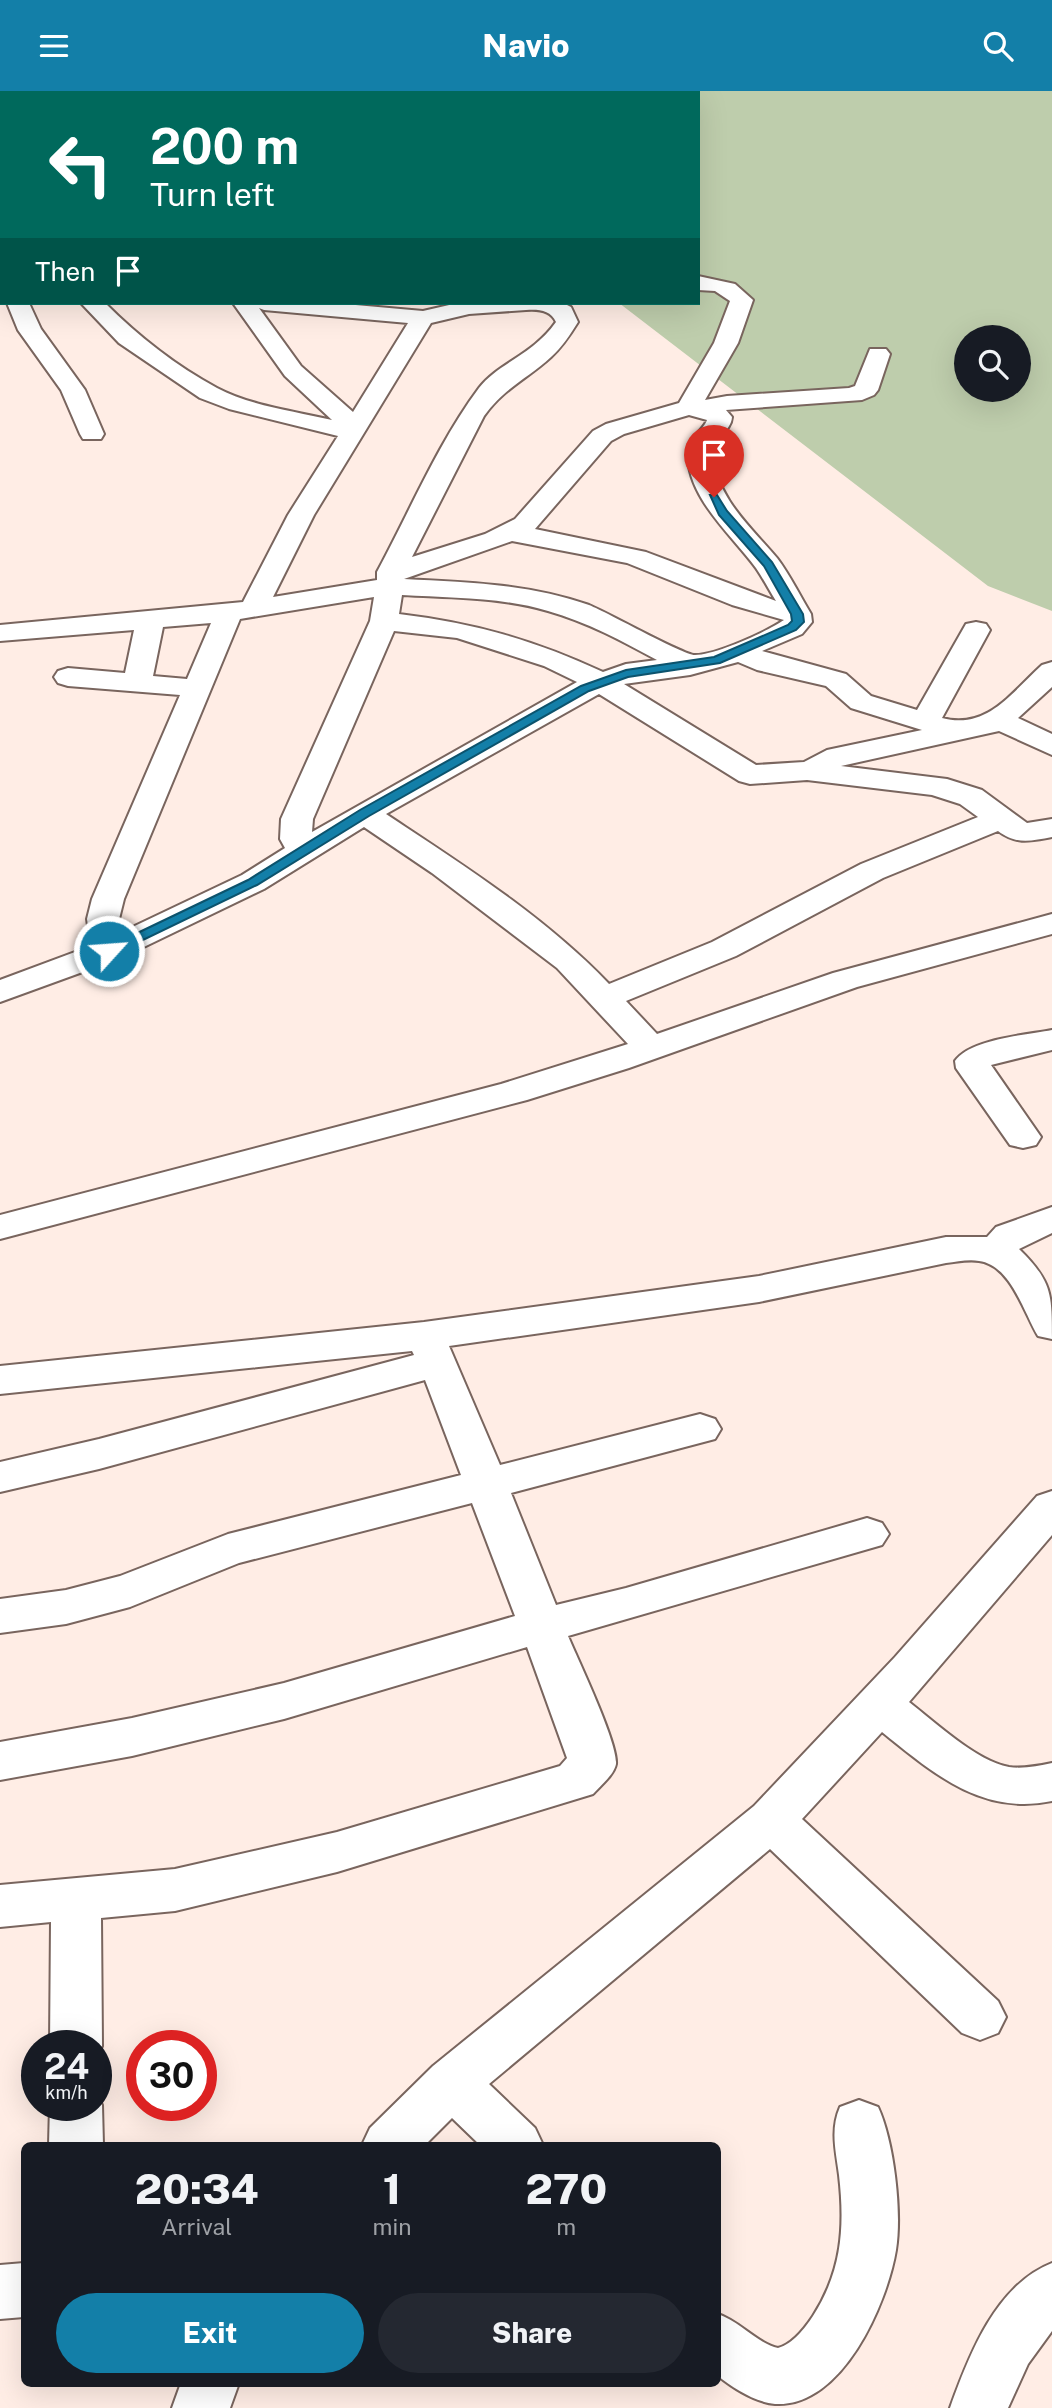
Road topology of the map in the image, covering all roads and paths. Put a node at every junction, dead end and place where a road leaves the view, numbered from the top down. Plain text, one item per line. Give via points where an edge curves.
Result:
1 (700, 283) edge
2 (19, 305) edge
3 (94, 305) edge
4 (249, 305) edge
5 (267, 305) edge
6 (468, 305) edge
7 (552, 305) edge
8 (423, 318) junction
9 (309, 329) edge
10 (878, 354) dead end
11 (696, 408) junction
12 (354, 429) junction
13 (92, 434) dead end
14 (511, 533) junction
15 (391, 579) junction
16 (241, 611) junction
17 (797, 614) junction
18 (384, 621) junction
19 (150, 622) junction
20 (976, 630) dead end
21 (0, 633) edge
22 (739, 652) junction
23 (690, 666) junction
24 (1052, 671) edge
25 (68, 677) dead end
26 (601, 682) junction
27 (136, 683) junction
28 (196, 688) junction
29 (999, 720) junction
30 (925, 722) junction
31 (961, 732) junction
32 (1052, 745) edge
33 (807, 771) junction
34 (364, 813) junction
35 (1000, 819) junction
36 (1052, 828) edge
37 (303, 852) junction
38 (1052, 923) edge
39 (109, 951) junction
40 (0, 992) edge
41 (606, 997) junction
42 (1052, 1040) edge
43 (651, 1048) junction
44 (1024, 1137) dead end
45 (1052, 1219) edge
46 (0, 1227) edge
47 (995, 1251) junction
48 (1052, 1326) edge
49 (431, 1349) junction
50 (0, 1380) edge
51 (700, 1429) dead end
52 (0, 1477) edge
53 (485, 1485) junction
54 (1052, 1507) edge
55 (867, 1534) dead end
56 (0, 1616) edge
57 (541, 1626) junction
58 (879, 1704) junction
59 (0, 1761) edge
60 (1052, 1782) edge
61 (771, 1820) junction
62 (76, 1901) junction
63 (0, 1906) edge
64 (981, 2017) dead end
65 (76, 2030) edge
66 (452, 2083) junction
67 (76, 2121) edge
68 (859, 2124) dead end
69 (76, 2142) edge
70 (392, 2142) edge
71 (513, 2142) edge
72 (21, 2290) edge
73 (1052, 2290) edge
74 (0, 2292) edge
75 (721, 2343) edge
76 (209, 2387) edge
77 (201, 2408) edge
78 (979, 2408) edge

1 - 11 street via 721,285 742,300
2 - 13 street via 30,330 74,390
3 - 12 street via 127,338 209,393 238,404
4 - 9 street
5 - 9 street
6 - 8 street
7 - 15 street via 564,312 567,322 541,354 490,390 472,416
8 - 9 street
8 - 12 street
9 - 12 street via 317,398
10 - 11 street via 866,390 853,395
11 - 14 street via 632,423 602,436 524,525
11 - 17 street via 720,418 700,452 714,497 768,565
12 - 16 street
14 - 15 street
14 - 17 street via 624,554 752,605
15 - 16 street
15 - 18 street
15 - 23 street via 503,593 577,610
16 - 19 street
16 - 28 street
17 - 22 street via 798,622 792,628
18 - 26 street via 496,640
18 - 37 street via 297,819 296,839
19 - 21 street
19 - 27 street
20 - 30 street
22 - 23 street
22 - 30 street via 767,664 836,680 861,702
23 - 26 street via 626,673
24 - 29 street
25 - 27 street
26 - 33 street via 739,771 750,775
26 - 34 street
27 - 28 street
28 - 39 street via 108,899 103,919
29 - 31 street
29 - 32 street
30 - 31 street
31 - 33 street via 838,756
33 - 35 street via 955,790
34 - 37 street
34 - 41 street via 519,921
35 - 36 street via 1021,833
35 - 41 street via 892,862 724,949
37 - 39 street via 253,882
38 - 43 street via 845,980
39 - 40 street
41 - 43 street
42 - 44 street via 973,1061
43 - 46 street via 514,1092
45 - 47 street via 1010,1236
47 - 48 street via 1033,1289
47 - 49 street via 946,1250
49 - 50 street
49 - 52 street via 99,1454
49 - 53 street
51 - 53 street
53 - 56 street via 228,1551 130,1590 66,1607
53 - 57 street
54 - 58 street
55 - 57 street
57 - 59 street via 284,1701 132,1737
57 - 62 street via 589,1744 592,1764 576,1780 337,1852 175,1890
58 - 60 street via 985,1777 1007,1786
58 - 61 street
61 - 64 street
61 - 66 street
62 - 63 street
62 - 65 street
66 - 70 street
66 - 71 street
67 - 69 street
68 - 75 street via 870,2232 864,2276 843,2325 805,2366 778,2376 754,2368
72 - 74 street
73 - 78 street via 1019,2323 990,2375
76 - 77 street

